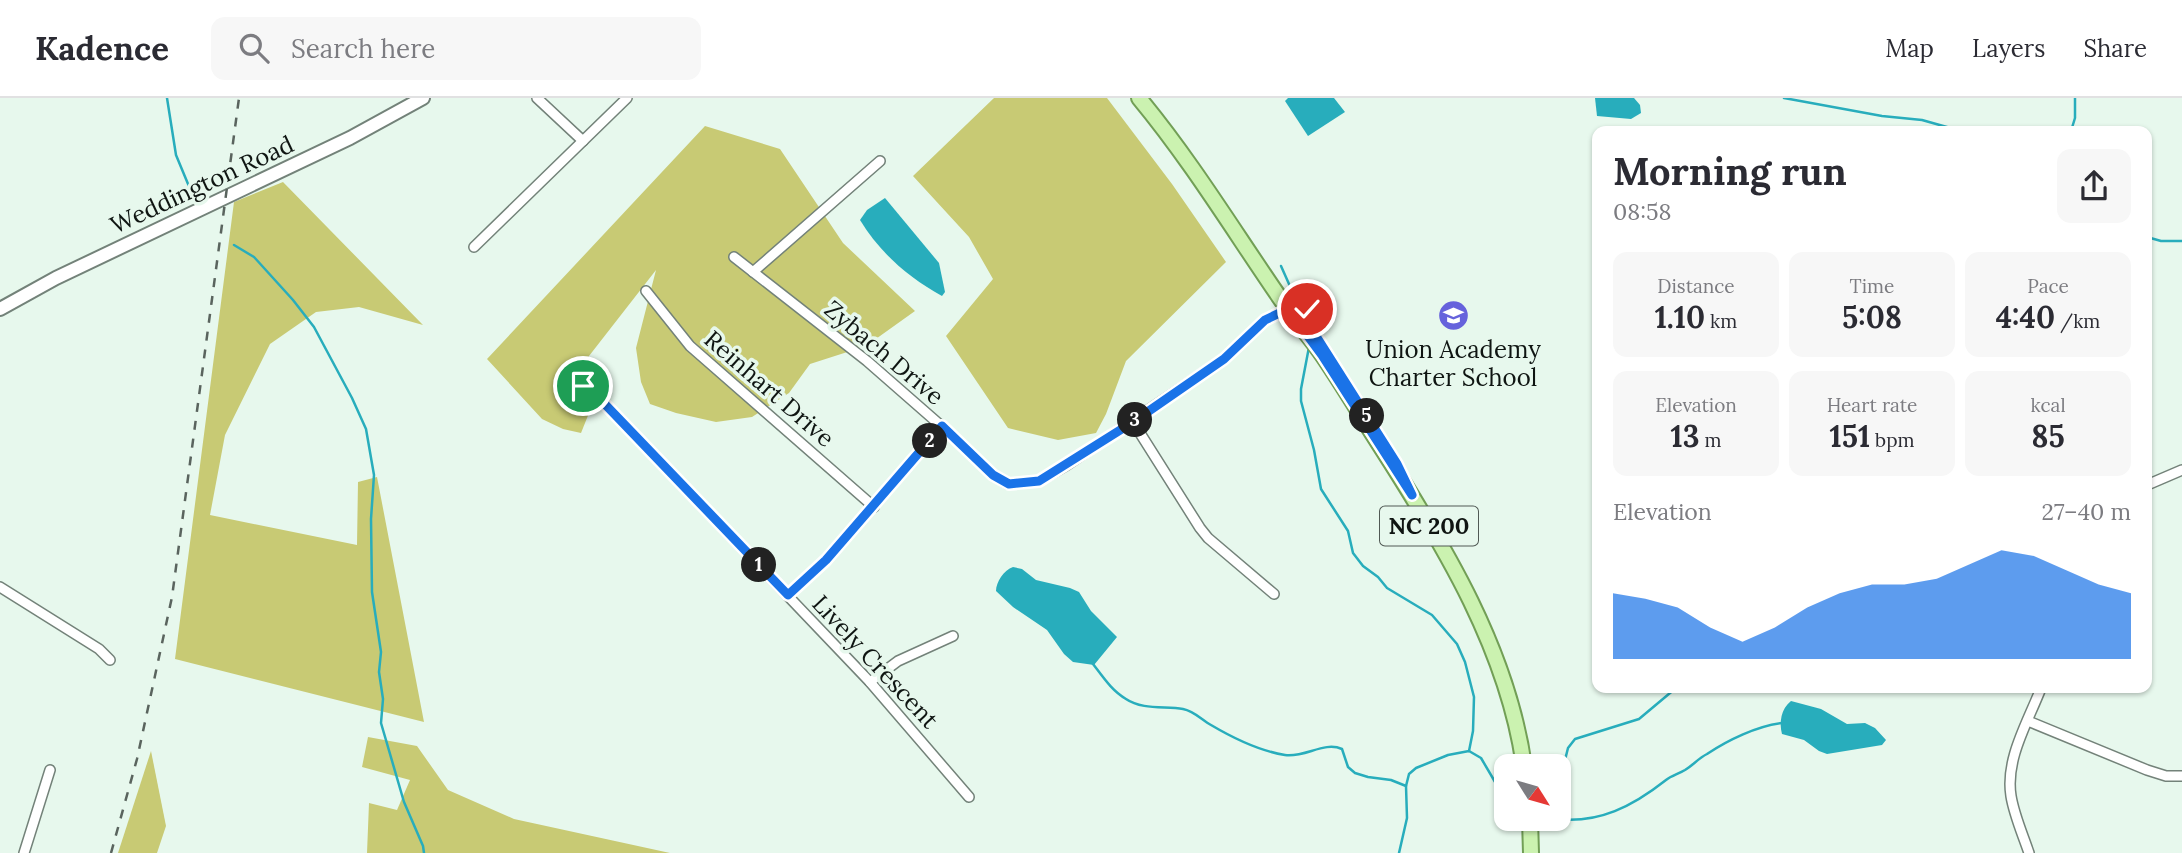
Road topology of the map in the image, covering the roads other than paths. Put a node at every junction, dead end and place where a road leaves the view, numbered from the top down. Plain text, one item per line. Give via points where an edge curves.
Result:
1 (423, 98) edge
2 (537, 98) edge
3 (627, 98) edge
4 (1139, 98) edge
5 (583, 141) junction
6 (880, 161) dead end
7 (474, 247) dead end
8 (734, 257) dead end
9 (753, 272) junction
10 (646, 291) dead end
11 (1324, 305) dead end
12 (0, 309) edge
13 (1288, 309) junction
14 (570, 381) dead end
15 (1133, 422) junction
16 (942, 426) junction
17 (2182, 471) edge
18 (2152, 483) edge
19 (1412, 495) junction
20 (874, 507) junction
21 (0, 587) edge
22 (1274, 594) dead end
23 (788, 595) junction
24 (953, 636) dead end
25 (110, 660) dead end
26 (870, 682) junction
27 (2039, 693) edge
28 (2028, 721) junction
29 (1521, 754) edge
30 (50, 770) dead end
31 (2182, 776) edge
32 (969, 797) dead end
33 (1530, 831) edge
34 (24, 853) edge
35 (1531, 853) edge
36 (2029, 853) edge

1 - 12 main road, Weddington Road
2 - 5 street
3 - 5 street
4 - 13 main road, NC 200
5 - 7 street
6 - 9 street
8 - 9 street, Zybach Drive
9 - 16 street, Zybach Drive
10 - 20 street, Reinhart Drive via 690,346
11 - 19 main road via 1317,302 1307,309 1307,322
13 - 15 street, Zybach Drive via 1265,320 1224,359
13 - 19 main road, NC 200
14 - 23 street, Lively Crescent via 599,398
15 - 16 street, Zybach Drive via 1039,481 1009,484 993,475
15 - 22 street via 1208,538
16 - 20 street
17 - 18 street
19 - 29 main road, NC 200 via 1475,610 1498,666
20 - 23 street
21 - 25 street
23 - 26 street, Lively Crescent
24 - 26 street via 898,661
26 - 32 street, Lively Crescent
27 - 28 street
28 - 31 street via 2147,770
28 - 36 street via 2010,776 2011,797
30 - 34 street
33 - 35 main road

